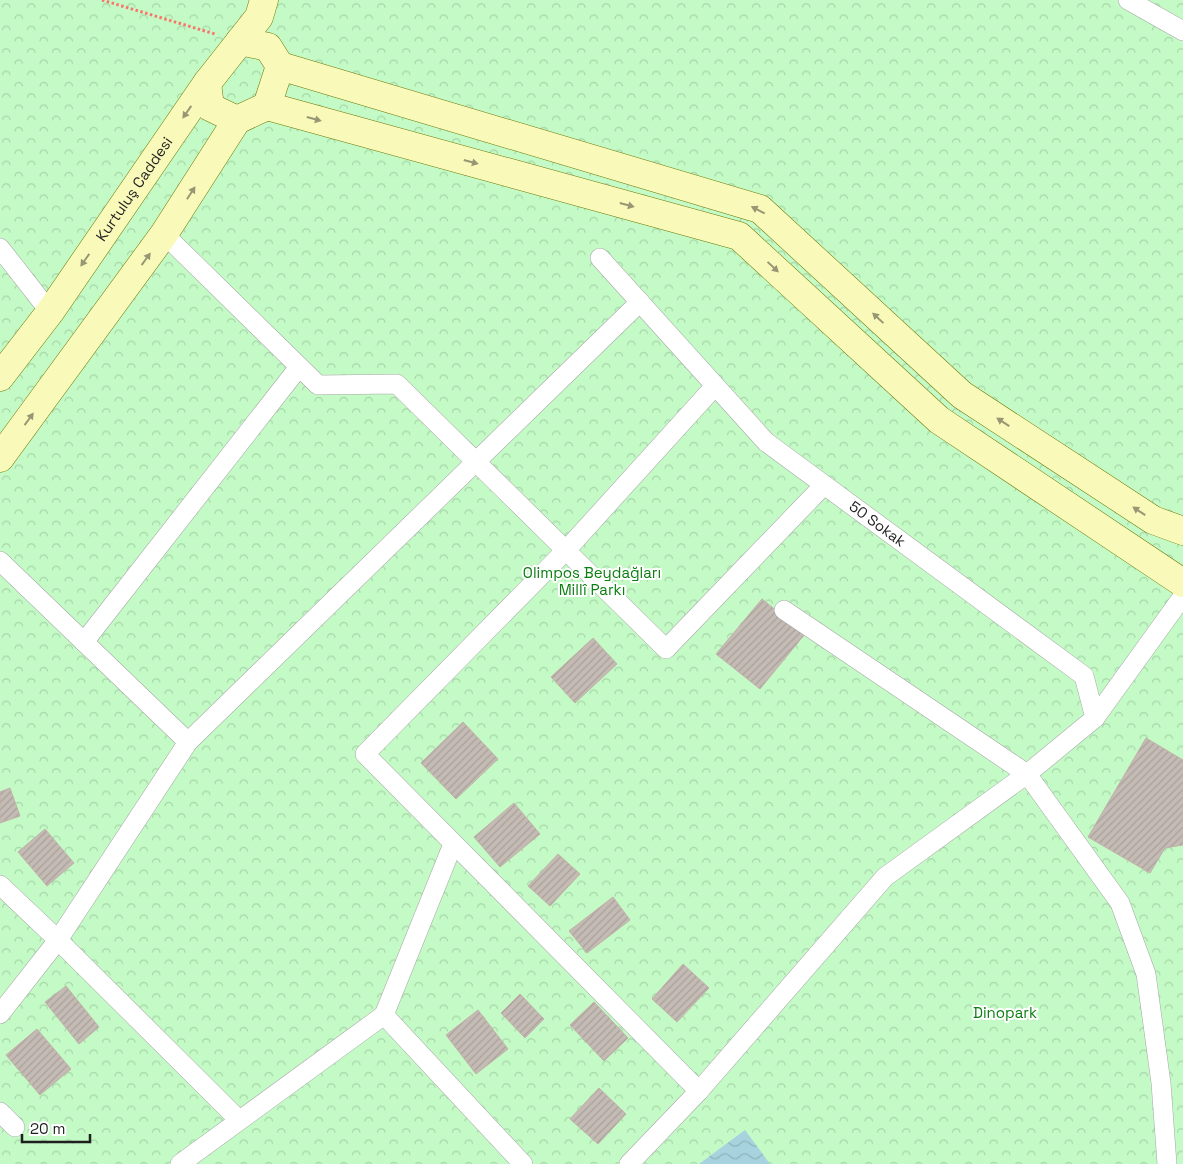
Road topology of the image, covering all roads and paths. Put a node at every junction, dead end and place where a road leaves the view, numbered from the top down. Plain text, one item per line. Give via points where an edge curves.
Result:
1 (102, 0) edge
2 (1128, 0) edge
3 (261, 9) edge
4 (1183, 31) edge
5 (240, 41) junction
6 (274, 57) junction
7 (207, 83) junction
8 (267, 106) junction
9 (237, 120) junction
10 (164, 234) junction
11 (0, 248) edge
12 (600, 258) dead end
13 (640, 302) junction
14 (50, 312) junction
15 (299, 367) junction
16 (0, 377) edge
17 (715, 386) junction
18 (0, 458) edge
19 (476, 462) junction
20 (824, 485) junction
21 (1183, 531) edge
22 (1183, 539) edge
23 (566, 550) junction
24 (0, 561) edge
25 (1181, 586) edge
26 (784, 610) dead end
27 (84, 642) junction
28 (1095, 718) junction
29 (188, 742) junction
30 (1028, 774) junction
31 (453, 844) junction
32 (0, 885) edge
33 (58, 940) junction
34 (0, 1014) edge
35 (384, 1015) junction
36 (700, 1091) junction
37 (0, 1112) edge
38 (238, 1120) junction
39 (15, 1127) dead end
40 (180, 1164) edge
41 (523, 1164) edge
42 (629, 1164) edge
43 (1167, 1164) edge

1 - 5 path
2 - 4 street
3 - 5 street, Kurtuluş Caddesi
3 - 6 street
5 - 6 street
5 - 7 street, Kurtuluş Caddesi
6 - 8 street
21 -> 6 street via 1153,520 962,396 760,209
7 - 9 street via 210,107
7 -> 14 street, Kurtuluş Caddesi
8 - 9 street
8 -> 25 street via 739,236 939,420
10 -> 9 street
10 - 15 street
18 -> 10 street
11 - 14 street
12 - 13 street, 50 Sokak
13 - 17 street, 50 Sokak
13 - 19 street
14 - 16 street, Kurtuluş Caddesi
15 - 19 street via 318,384 397,384
15 - 27 street
17 - 20 street, 50 Sokak via 766,442
17 - 23 street
19 - 23 street
19 - 29 street
20 - 23 street via 666,649
20 - 28 street, 50 Sokak via 1084,676
22 - 25 street via 1176,548 1175,559
23 - 31 street via 365,754
24 - 27 street
25 - 28 street
26 - 30 street
27 - 29 street
28 - 30 street
29 - 33 street
30 - 36 street via 886,877
30 - 43 street via 1120,903 1146,974 1161,1083
31 - 35 street
31 - 36 street
32 - 33 street
33 - 34 street
33 - 38 street
35 - 38 street
35 - 41 street
36 - 42 street
37 - 39 street
38 - 40 street

